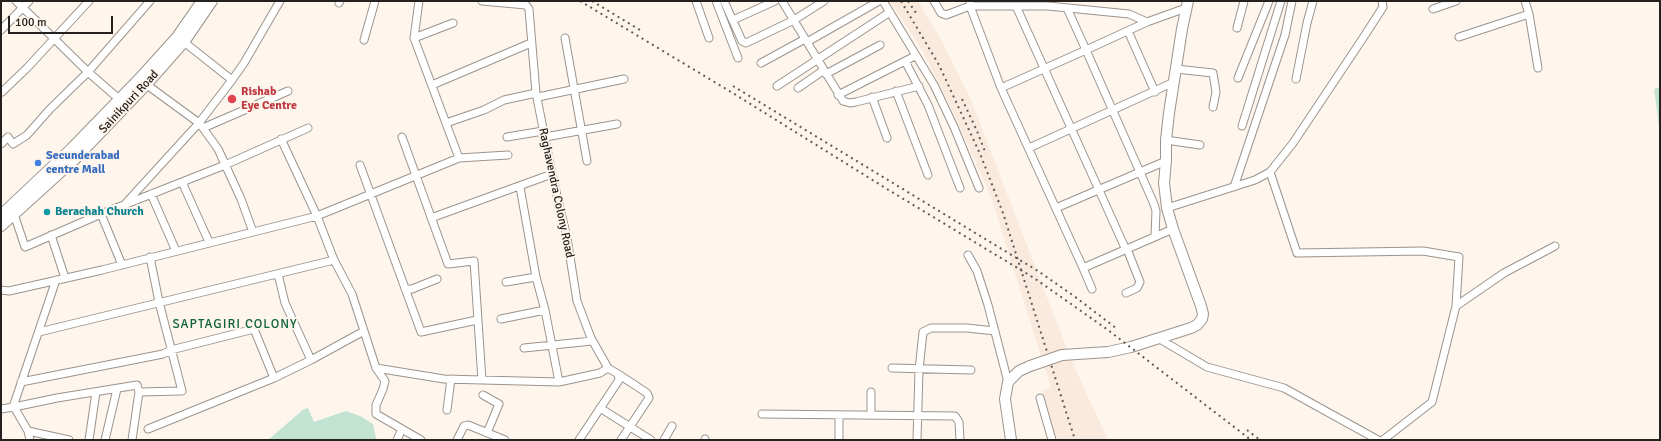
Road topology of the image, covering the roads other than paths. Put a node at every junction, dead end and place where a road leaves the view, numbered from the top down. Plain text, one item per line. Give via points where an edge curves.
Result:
1 (16, 1) edge
2 (29, 1) edge
3 (89, 1) edge
4 (150, 1) edge
5 (202, 1) edge
6 (212, 1) edge
7 (280, 1) edge
8 (375, 1) edge
9 (419, 1) edge
10 (482, 1) edge
11 (696, 1) edge
12 (716, 1) edge
13 (724, 1) edge
14 (775, 1) edge
15 (782, 1) edge
16 (824, 1) edge
17 (879, 1) edge
18 (883, 1) edge
19 (934, 1) edge
20 (1244, 1) edge
21 (1269, 1) edge
22 (1281, 1) edge
23 (1292, 1) edge
24 (1313, 1) edge
25 (1389, 1) edge
26 (1456, 1) edge
27 (1525, 1) edge
28 (970, 4) edge
29 (1187, 4) edge
30 (1382, 4) edge
31 (1016, 6) junction
32 (23, 8) junction
33 (1067, 8) junction
34 (1433, 9) dead end
35 (890, 12) junction
36 (1529, 14) junction
37 (733, 20) junction
38 (794, 20) junction
39 (1147, 22) junction
40 (453, 23) dead end
41 (1237, 28) dead end
42 (1, 30) edge
43 (1128, 30) junction
44 (1459, 37) dead end
45 (55, 38) junction
46 (414, 38) junction
47 (565, 38) dead end
48 (709, 38) dead end
49 (364, 40) dead end
50 (806, 41) junction
51 (184, 42) junction
52 (531, 43) junction
53 (880, 45) dead end
54 (1086, 50) junction
55 (914, 57) dead end
56 (738, 58) dead end
57 (817, 58) junction
58 (905, 61) junction
59 (761, 63) dead end
60 (1538, 68) dead end
61 (1044, 69) junction
62 (1176, 69) junction
63 (88, 72) junction
64 (825, 72) junction
65 (1238, 78) dead end
66 (624, 79) dead end
67 (232, 80) junction
68 (1296, 80) dead end
69 (142, 82) junction
70 (1174, 82) junction
71 (432, 85) junction
72 (776, 86) dead end
73 (918, 86) junction
74 (798, 88) dead end
75 (1001, 88) junction
76 (574, 89) junction
77 (1, 91) edge
78 (288, 91) dead end
79 (896, 91) junction
80 (1155, 92) junction
81 (537, 95) junction
82 (838, 95) junction
83 (872, 97) junction
84 (120, 99) junction
85 (1251, 101) junction
86 (1263, 105) junction
87 (1214, 107) dead end
88 (1113, 110) junction
89 (446, 123) junction
90 (618, 124) dead end
91 (201, 125) junction
92 (1242, 126) dead end
93 (308, 128) dead end
94 (1071, 128) junction
95 (581, 130) junction
96 (544, 134) junction
97 (402, 137) dead end
98 (507, 137) dead end
99 (887, 138) dead end
100 (282, 139) junction
101 (1166, 140) junction
102 (1, 144) edge
103 (1200, 145) dead end
104 (1029, 148) junction
105 (508, 155) dead end
106 (459, 158) junction
107 (587, 161) dead end
108 (1166, 161) junction
109 (224, 165) junction
110 (360, 165) dead end
111 (1140, 171) junction
112 (1270, 172) junction
113 (552, 174) junction
114 (416, 175) junction
115 (928, 175) dead end
116 (182, 182) junction
117 (520, 187) junction
118 (1234, 187) junction
119 (960, 188) dead end
120 (979, 188) dead end
121 (1098, 190) junction
122 (151, 194) junction
123 (371, 195) junction
124 (124, 206) junction
125 (1056, 208) junction
126 (1167, 208) junction
127 (14, 214) junction
128 (102, 214) junction
129 (1, 215) edge
130 (317, 216) junction
131 (431, 218) junction
132 (1, 226) edge
133 (1173, 229) junction
134 (253, 232) junction
135 (51, 235) junction
136 (1155, 236) junction
137 (209, 242) junction
138 (1555, 246) dead end
139 (1126, 249) junction
140 (176, 251) junction
141 (968, 255) dead end
142 (150, 257) junction
143 (334, 260) junction
144 (122, 265) junction
145 (1083, 268) junction
146 (278, 274) junction
147 (536, 277) junction
148 (65, 278) junction
149 (437, 279) dead end
150 (56, 280) junction
151 (506, 282) dead end
152 (405, 289) junction
153 (1092, 289) dead end
154 (1, 290) edge
155 (1126, 293) dead end
156 (159, 302) junction
157 (1456, 306) junction
158 (545, 310) junction
159 (501, 319) dead end
160 (477, 320) junction
161 (364, 331) junction
162 (995, 331) junction
163 (39, 332) junction
164 (1158, 338) junction
165 (592, 341) junction
166 (552, 345) junction
167 (524, 348) dead end
168 (172, 350) junction
169 (311, 360) junction
170 (376, 368) junction
171 (608, 368) junction
172 (892, 368) dead end
173 (919, 370) junction
174 (971, 370) dead end
175 (618, 374) junction
176 (274, 378) junction
177 (451, 379) junction
178 (482, 380) junction
179 (21, 382) junction
180 (559, 382) junction
181 (1008, 382) junction
182 (116, 388) junction
183 (96, 392) junction
184 (139, 392) junction
185 (871, 392) dead end
186 (483, 395) dead end
187 (1040, 398) dead end
188 (14, 407) junction
189 (600, 408) junction
190 (1, 409) edge
191 (447, 410) dead end
192 (762, 414) dead end
193 (839, 415) junction
194 (871, 415) junction
195 (918, 416) junction
196 (630, 425) junction
197 (672, 426) dead end
198 (148, 429) dead end
199 (28, 431) junction
200 (487, 433) junction
201 (399, 435) edge
202 (30, 440) edge
203 (69, 440) edge
204 (89, 440) edge
205 (106, 440) edge
206 (132, 440) edge
207 (407, 440) edge
208 (421, 440) edge
209 (457, 440) edge
210 (505, 440) edge
211 (579, 440) edge
212 (621, 440) edge
213 (651, 440) edge
214 (664, 440) edge
215 (839, 440) edge
216 (917, 440) edge
217 (960, 440) edge
218 (1011, 440) edge
219 (1052, 440) edge
220 (1378, 440) edge
221 (1383, 440) edge

1 - 32 street
2 - 32 street
3 - 45 street
4 - 63 street
5 - 69 main road, Sainikpuri Road
6 - 51 main road, Sainikpuri Road
7 - 67 street
8 - 49 street
9 - 46 street
10 - 52 street, Raghavendra Colony Road via 527,6 530,12
11 - 48 street
12 - 56 street
13 - 37 street
14 - 37 street
15 - 38 street
16 - 38 street
17 - 50 street
18 - 35 street
19 - 28 street via 943,14 950,14
20 - 41 street
21 - 65 street
22 - 85 street
23 - 86 street via 1285,35
24 - 68 street
25 - 30 street
26 - 34 street
27 - 36 street
28 - 31 street
28 - 75 street
29 - 39 street
29 - 62 main road
30 - 112 street via 1293,143
31 - 33 street
31 - 61 street
32 - 42 street
32 - 45 street
33 - 39 street via 1129,14
33 - 54 street
35 - 57 street
35 - 120 street via 934,85
36 - 44 street
36 - 60 street
37 - 38 street via 742,41 746,43
38 - 50 street
39 - 43 street
40 - 46 street
43 - 54 street
43 - 80 street
45 - 63 street
45 - 77 street
46 - 71 street
47 - 76 street
50 - 57 street
50 - 59 street
51 - 67 street
51 - 69 main road, Sainikpuri Road
52 - 71 street
52 - 81 street, Raghavendra Colony Road
53 - 64 street
54 - 61 street
54 - 88 street
55 - 58 street
57 - 64 street
57 - 72 street
58 - 73 street
58 - 82 street
61 - 75 street
61 - 94 street
62 - 70 main road
62 - 87 street via 1213,73 1216,92
63 - 84 street
63 - 102 street via 27,135 13,144 8,137
64 - 74 street
64 - 82 street
66 - 76 street
67 - 91 street
69 - 84 main road, Sainikpuri Road
69 - 91 street
69 - 127 main road, Sainikpuri Road via 75,159
70 - 80 street
70 - 101 main road
71 - 89 street
73 - 79 street
73 - 119 street via 928,105
75 - 104 street
76 - 81 street
76 - 95 street
78 - 91 street
79 - 83 street
79 - 115 street
80 - 88 street
81 - 89 street via 504,100
81 - 96 street, Raghavendra Colony Road
82 - 83 street via 843,101 850,103
83 - 99 street
84 - 129 main road, Sainikpuri Road
85 - 86 street
85 - 92 street
86 - 118 street
88 - 94 street
88 - 111 street
89 - 106 street
90 - 95 street
91 - 109 street via 218,149
91 - 124 street
93 - 100 street
94 - 104 street
94 - 121 street
95 - 96 street
95 - 107 street
96 - 98 street
96 - 113 street, Raghavendra Colony Road
97 - 114 street
100 - 109 street
100 - 130 street
101 - 103 street
101 - 108 main road
104 - 125 street
105 - 106 street
106 - 114 street
108 - 111 street
108 - 126 main road via 1164,183
109 - 116 street
109 - 134 street via 241,199
110 - 123 street
111 - 121 street
111 - 136 street via 1156,211
112 - 118 street
112 - 157 street via 1297,253 1423,251 1459,257
113 - 117 street
113 - 165 street, Raghavendra Colony Road via 567,238 577,301
114 - 123 street
114 - 131 street
116 - 122 street
116 - 137 street
117 - 131 street
117 - 147 street
118 - 126 street
121 - 125 street
121 - 139 street
122 - 124 street
122 - 140 street
123 - 130 street
123 - 152 street
124 - 128 street
125 - 145 street
126 - 133 main road
127 - 132 main road, Sainikpuri Road
127 - 135 street via 25,247
128 - 135 street
128 - 144 street
130 - 134 street
130 - 143 street
131 - 160 street via 448,264 474,261
133 - 136 street
133 - 164 main road via 1203,314 1191,328
134 - 137 street
135 - 148 street
136 - 139 street
137 - 140 street
138 - 157 street via 1504,273
139 - 145 street
139 - 155 street via 1140,282 1137,288
140 - 142 street
141 - 162 street via 977,272
142 - 144 street
142 - 156 street
143 - 146 street
143 - 161 street via 352,294
144 - 148 street
145 - 153 street
146 - 156 street
146 - 169 street via 285,303
147 - 151 street
147 - 158 street
148 - 150 street
149 - 152 street via 412,289
150 - 154 street via 9,291
150 - 163 street
152 - 160 street via 421,332
156 - 163 street
156 - 168 street
157 - 221 street via 1432,402
158 - 159 street
158 - 166 street
160 - 178 street
161 - 169 street
161 - 170 street
162 - 173 street via 968,328 925,330
162 - 181 street
163 - 179 street
164 - 181 main road, bridge via 1108,352 1062,355 1030,366
164 - 220 street via 1207,367 1284,388
165 - 166 street
165 - 171 street, Raghavendra Colony Road
166 - 167 street
166 - 180 street
168 - 176 street via 254,329
168 - 179 street via 163,354
168 - 184 street via 182,391
169 - 176 street
170 - 177 street
170 - 201 street via 385,381 376,405 376,414
171 - 175 street, Raghavendra Colony Road
171 - 180 street via 600,374
172 - 173 street
173 - 174 street
173 - 195 street
175 - 189 street via 619,380
175 - 196 street, Raghavendra Colony Road via 647,393 649,398
176 - 198 street
177 - 178 street
177 - 191 street
178 - 180 street
179 - 188 street
181 - 218 main road via 1005,399
182 - 183 street
182 - 184 street via 137,385
182 - 205 street
183 - 188 street
183 - 204 street
184 - 206 street
185 - 194 street
186 - 200 street via 499,404
187 - 219 street
188 - 190 street
188 - 199 street
189 - 196 street
189 - 211 street
192 - 193 street
193 - 194 street
193 - 215 street
194 - 195 street
195 - 216 street
195 - 217 street via 955,416 959,422
196 - 212 street
196 - 213 street
197 - 214 street
199 - 202 street
199 - 203 street
200 - 209 street via 468,425 464,426
200 - 210 street
201 - 207 street
201 - 208 street

